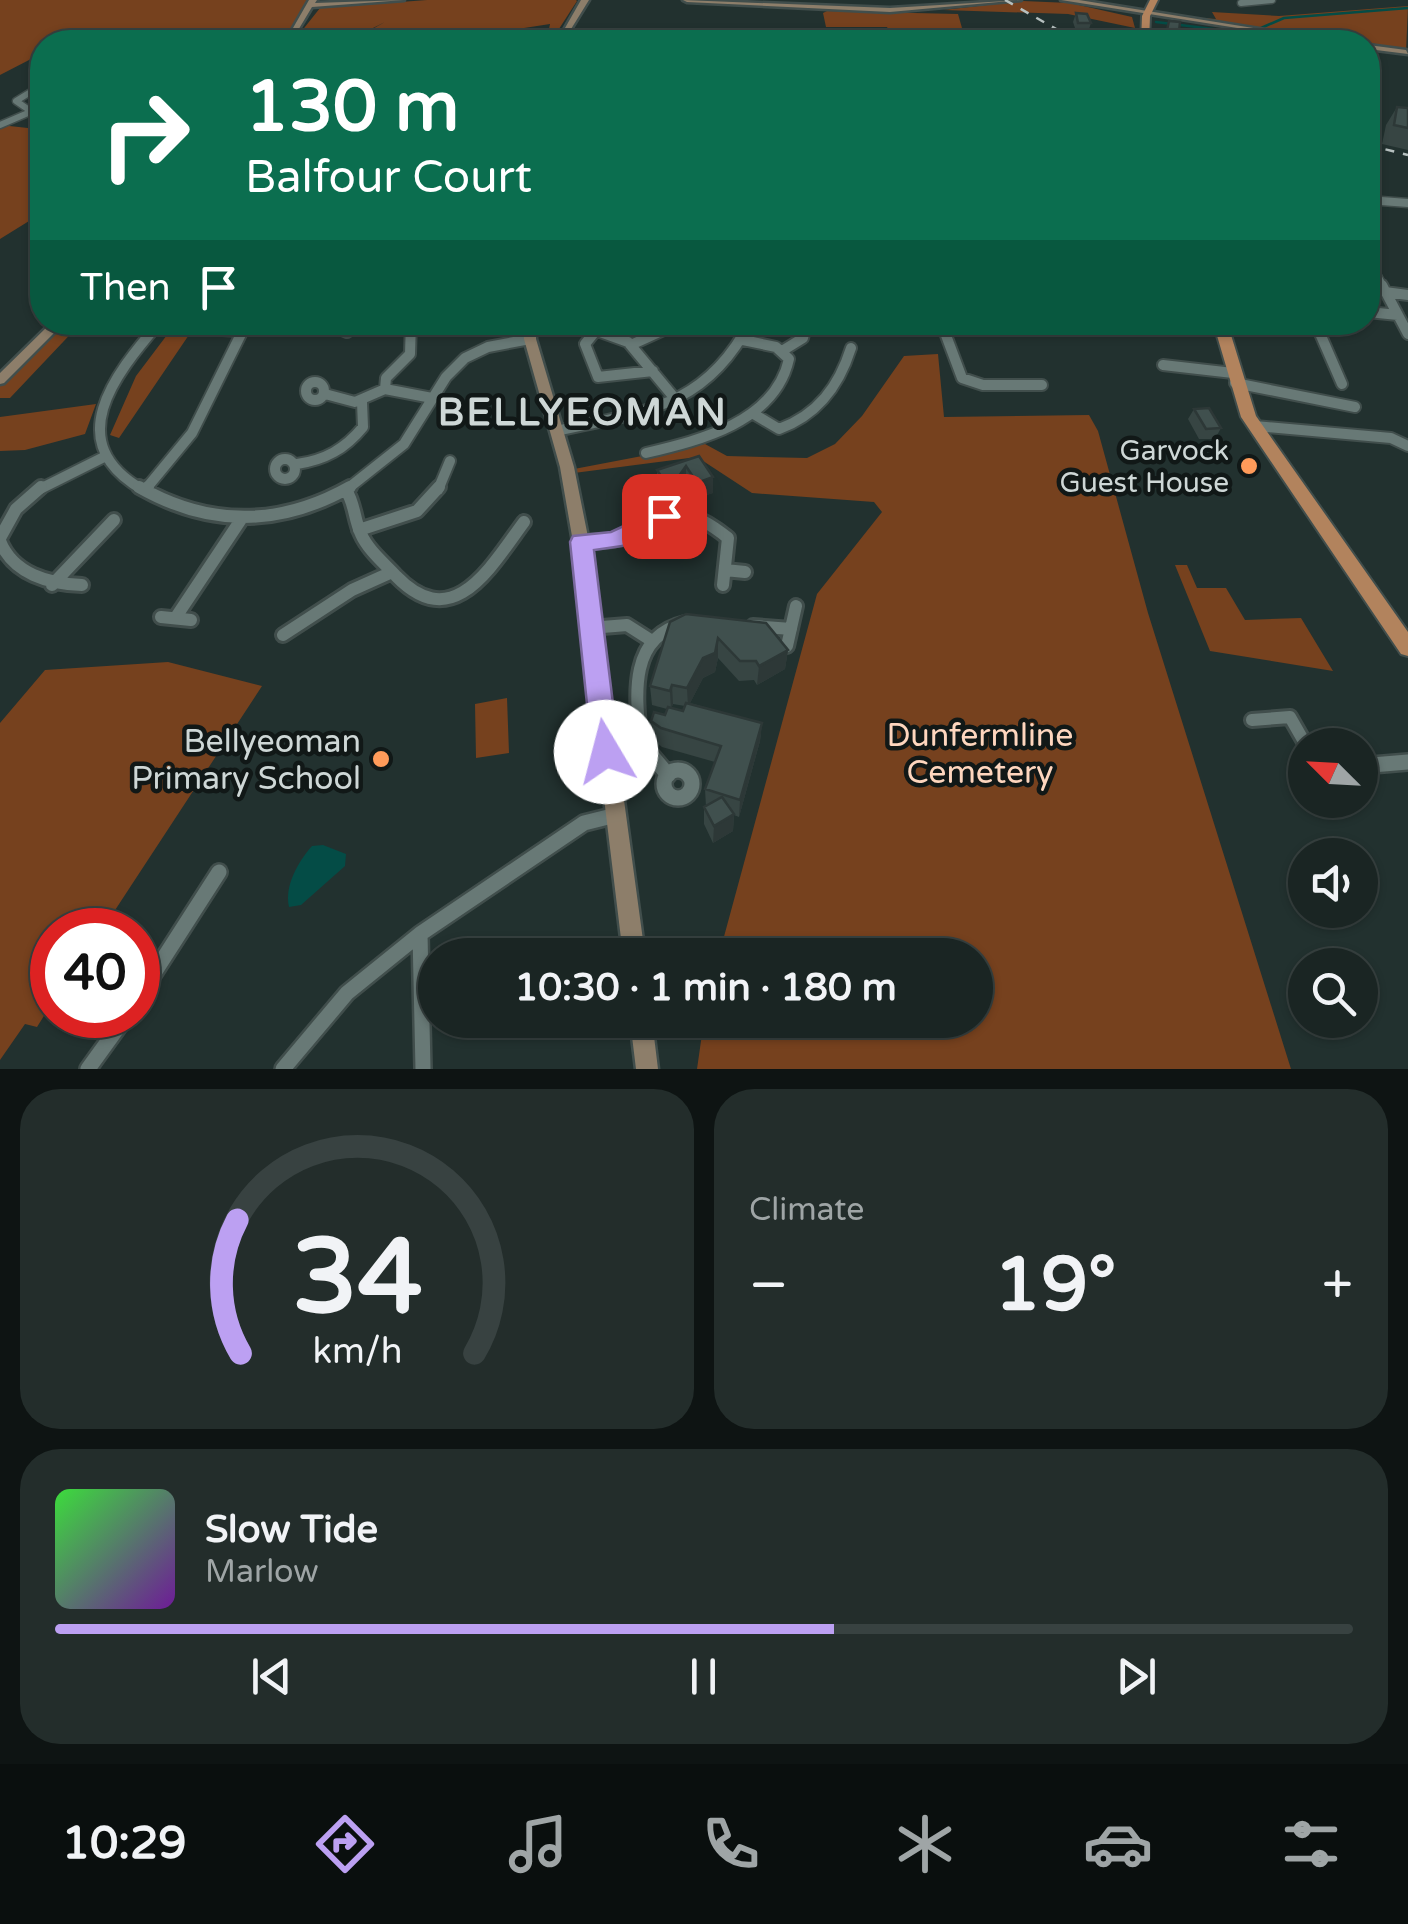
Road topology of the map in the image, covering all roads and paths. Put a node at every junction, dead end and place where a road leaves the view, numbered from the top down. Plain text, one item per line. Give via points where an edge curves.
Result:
1 (400, 0) edge
2 (585, 0) edge
3 (686, 0) edge
4 (1018, 0) edge
5 (1065, 0) edge
6 (1154, 0) edge
7 (1272, 0) edge
8 (312, 2) edge
9 (1238, 3) edge
10 (846, 4) edge
11 (1146, 16) junction
12 (295, 30) edge
13 (567, 30) edge
14 (1145, 30) edge
15 (1246, 30) edge
16 (1404, 40) dead end
17 (1380, 49) edge
18 (1407, 54) edge
19 (30, 93) edge
20 (30, 111) edge
21 (30, 113) edge
22 (0, 125) edge
23 (1380, 201) edge
24 (1408, 203) edge
25 (1380, 281) edge
26 (1386, 292) junction
27 (1408, 294) edge
28 (1380, 313) edge
29 (1398, 315) junction
30 (1408, 334) edge
31 (47, 335) edge
32 (149, 335) edge
33 (239, 335) edge
34 (411, 335) edge
35 (530, 335) edge
36 (592, 335) edge
37 (613, 335) edge
38 (650, 335) edge
39 (686, 335) edge
40 (745, 335) edge
41 (804, 335) edge
42 (945, 335) edge
43 (1223, 335) edge
44 (1321, 335) edge
45 (530, 339) junction
46 (743, 340) junction
47 (684, 341) dead end
48 (633, 344) junction
49 (851, 348) dead end
50 (782, 352) junction
51 (1164, 365) dead end
52 (653, 371) junction
53 (1234, 378) junction
54 (0, 380) edge
55 (1342, 384) dead end
56 (1042, 385) dead end
57 (384, 389) junction
58 (324, 394) dead end
59 (432, 398) junction
60 (677, 401) junction
61 (362, 402) junction
62 (1355, 407) dead end
63 (752, 412) junction
64 (1255, 426) junction
65 (556, 431) junction
66 (1408, 446) edge
67 (646, 452) dead end
68 (102, 458) junction
69 (450, 461) dead end
70 (297, 464) dead end
71 (145, 490) junction
72 (346, 490) junction
73 (242, 518) junction
74 (114, 520) dead end
75 (524, 522) dead end
76 (359, 530) junction
77 (0, 540) edge
78 (581, 542) junction
79 (725, 570) junction
80 (392, 572) junction
81 (745, 572) dead end
82 (52, 585) junction
83 (82, 585) dead end
84 (723, 585) dead end
85 (310, 601) dead end
86 (796, 606) dead end
87 (321, 614) junction
88 (161, 617) dead end
89 (176, 618) junction
90 (192, 620) dead end
91 (706, 622) edge
92 (590, 628) junction
93 (737, 628) edge
94 (791, 628) junction
95 (283, 635) dead end
96 (649, 639) junction
97 (787, 646) edge
98 (1408, 648) edge
99 (1252, 720) dead end
100 (1296, 728) edge
101 (1408, 762) edge
102 (1378, 764) edge
103 (668, 775) dead end
104 (612, 816) junction
105 (219, 872) dead end
106 (420, 934) junction
107 (631, 938) edge
108 (160, 964) edge
109 (110, 1038) edge
110 (643, 1038) edge
111 (88, 1069) edge
112 (283, 1069) edge
113 (424, 1069) edge
114 (647, 1069) edge

1 - 8 street
2 - 13 street
3 - 10 street
4 - 10 street via 926,9
5 - 11 street
6 - 11 main road
7 - 9 street
8 - 12 street
11 - 14 main road
11 - 15 street
16 - 18 street
17 - 18 street
19 - 20 street via 16,102
21 - 22 street
23 - 24 street
25 - 26 street
26 - 27 street
26 - 29 street
28 - 29 street
29 - 30 street
31 - 54 street
32 - 68 street via 102,414
33 - 71 street via 174,461
34 - 57 street via 410,354
35 - 45 street
36 - 52 street via 585,344 598,377
37 - 48 street
38 - 48 street
39 - 47 street
40 - 46 street
41 - 50 street
42 - 56 street via 962,378
43 - 53 main road
44 - 55 street
45 - 59 street via 475,351
45 - 65 street
46 - 50 street
46 - 60 street via 726,370
48 - 52 street
49 - 63 street via 837,385 794,425 779,429
50 - 63 street via 786,379
51 - 53 street
52 - 60 street
53 - 62 street via 1314,403
53 - 64 main road
57 - 59 street
57 - 61 street
58 - 61 street
59 - 72 street via 404,444
60 - 65 street
61 - 70 street via 363,427 350,444
63 - 67 street via 704,440
64 - 66 street via 1390,438
64 - 98 main road
65 - 78 street
68 - 71 street
68 - 77 street via 38,489 7,522
69 - 76 street via 442,490 426,508
71 - 73 street via 191,512
72 - 73 street via 296,511
72 - 76 street via 359,509
73 - 89 street
74 - 82 street
75 - 80 street via 463,594 427,602 410,595
76 - 80 street
77 - 82 street via 7,556
78 - 79 street via 614,540 664,516 686,515 728,538
78 - 92 street
79 - 81 street
79 - 84 street
80 - 87 street
82 - 83 street
85 - 87 street
86 - 94 street
87 - 95 street
88 - 89 street
89 - 90 street
91 - 96 street via 670,624
92 - 96 street via 627,626
92 - 104 street
93 - 94 street
94 - 97 street
96 - 103 street via 637,674 641,742
99 - 100 street via 1290,717
101 - 102 street
104 - 106 street via 584,823
104 - 107 street
105 - 108 street
106 - 112 street via 347,993
106 - 113 street
109 - 111 street
110 - 114 street

